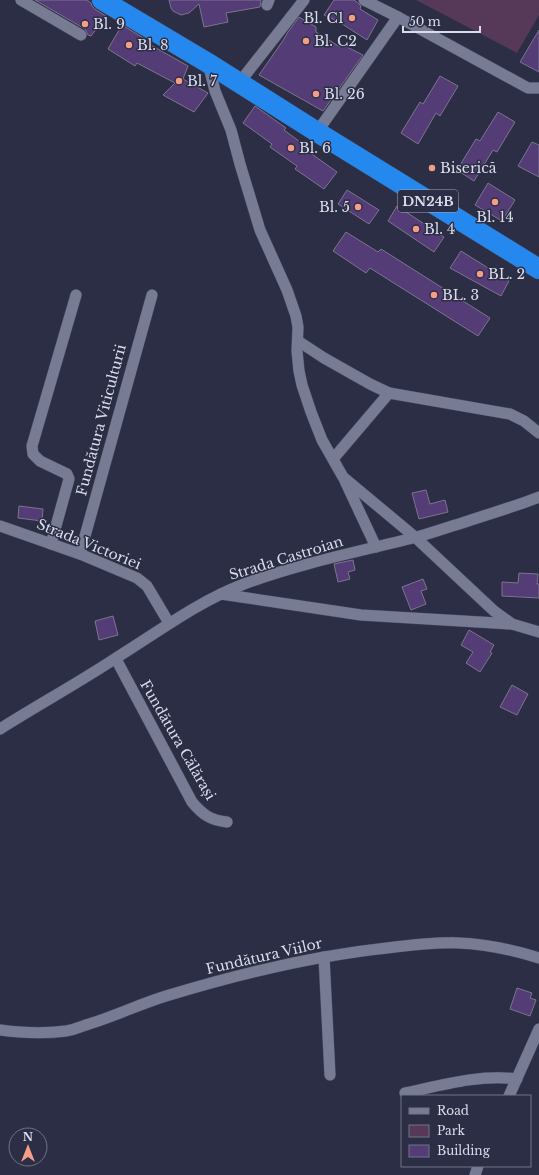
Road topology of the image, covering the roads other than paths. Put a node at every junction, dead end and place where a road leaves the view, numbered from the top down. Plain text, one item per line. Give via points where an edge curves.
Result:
1 (21, 0) edge
2 (304, 0) edge
3 (364, 0) edge
4 (114, 3) edge
5 (398, 17) junction
6 (81, 35) dead end
7 (208, 63) junction
8 (239, 83) junction
9 (539, 88) edge
10 (318, 132) junction
11 (539, 269) edge
12 (152, 294) dead end
13 (76, 295) dead end
14 (298, 341) junction
15 (389, 393) junction
16 (539, 433) edge
17 (333, 459) junction
18 (343, 477) junction
19 (539, 497) edge
20 (0, 526) edge
21 (415, 537) junction
22 (51, 544) junction
23 (376, 547) junction
24 (80, 554) junction
25 (220, 594) junction
26 (169, 623) junction
27 (512, 624) junction
28 (539, 632) edge
29 (116, 659) junction
30 (0, 729) edge
31 (227, 822) dead end
32 (324, 957) junction
33 (539, 958) edge
34 (539, 1029) edge
35 (0, 1030) edge
36 (330, 1075) dead end
37 (517, 1079) junction
38 (405, 1093) dead end
39 (509, 1095) edge

1 - 6 street
2 - 8 street
3 - 5 street
4 - 7 highway, DN24B
5 - 9 street via 528,88
5 - 10 street
7 - 8 highway, DN24B
7 - 14 street via 215,91 231,130 260,230 292,303
8 - 10 highway, DN24B
10 - 11 highway, DN24B
12 - 24 street, Fundătura Viticulturii
13 - 22 street via 32,446 33,454 40,461 67,474 69,479
14 - 15 street
14 - 17 street via 302,385 322,440
15 - 16 street via 510,414
15 - 17 street
17 - 18 street
18 - 21 street
18 - 23 street
19 - 21 street, Strada Castroian
20 - 22 street, Strada Victoriei
21 - 23 street, Strada Castroian
21 - 27 street via 494,611
22 - 24 street, Strada Victoriei
23 - 25 street, Strada Castroian via 283,572
24 - 26 street, Strada Victoriei via 137,578 147,586
25 - 26 street, Strada Castroian
25 - 27 street via 360,615
26 - 29 street, Strada Castroian
27 - 28 street
29 - 30 street, Strada Castroian
29 - 31 street, Fundătura Călărași via 192,802 206,816 216,821
32 - 33 street, Fundătura Viilor via 414,945 459,943 494,946
32 - 35 street, Fundătura Viilor via 213,982 68,1031 41,1033
32 - 36 street
34 - 37 street
37 - 38 street via 483,1078
37 - 39 street

